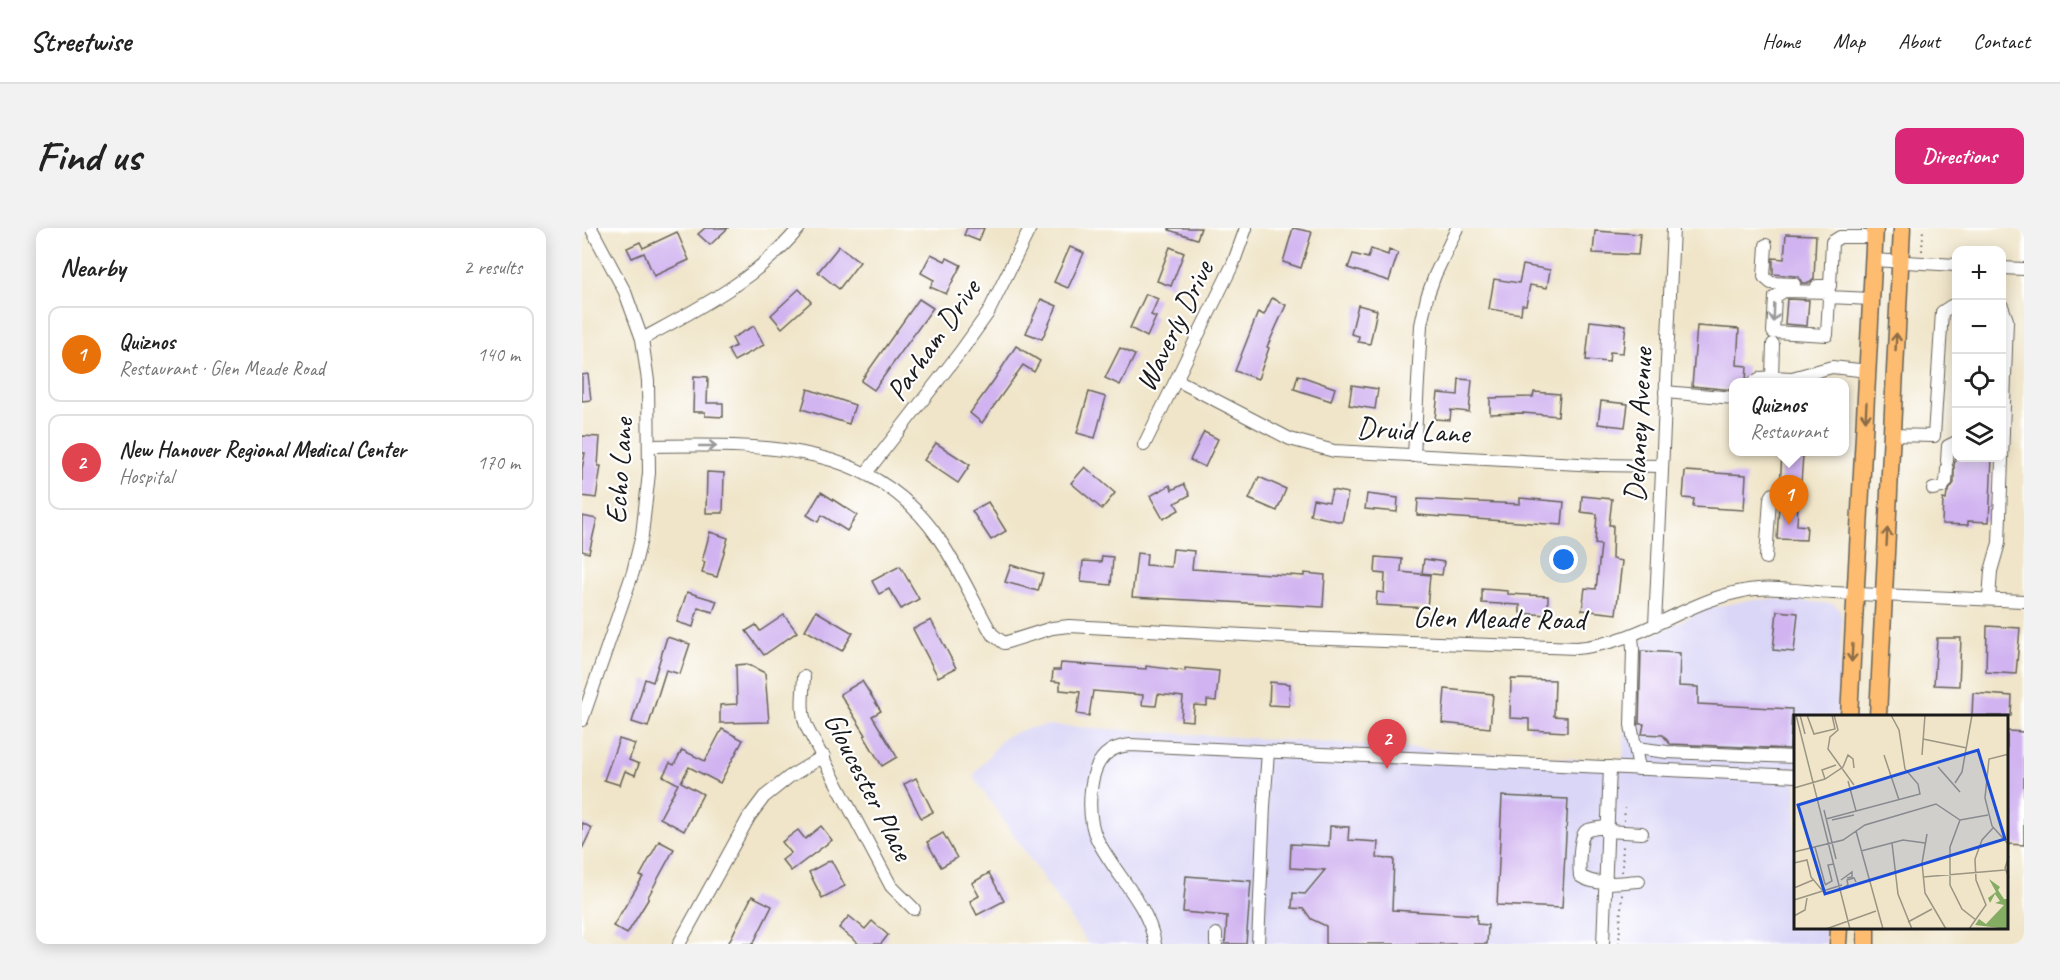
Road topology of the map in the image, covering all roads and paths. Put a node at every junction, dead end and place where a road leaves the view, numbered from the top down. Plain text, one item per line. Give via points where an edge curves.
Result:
1 (591, 228) edge
2 (799, 228) edge
3 (1030, 228) edge
4 (1246, 228) edge
5 (1457, 228) edge
6 (1672, 228) edge
7 (1902, 228) edge
8 (1923, 228) edge
9 (1875, 233) edge
10 (1766, 245) dead end
11 (1922, 254) dead end
12 (1874, 260) junction
13 (1900, 262) junction
14 (1952, 265) edge
15 (2006, 268) edge
16 (2024, 269) edge
17 (1829, 297) junction
18 (1871, 299) junction
19 (1952, 306) edge
20 (2006, 318) edge
21 (642, 339) junction
22 (2006, 343) edge
23 (1773, 345) dead end
24 (2006, 354) edge
25 (1868, 370) junction
26 (1772, 377) junction
27 (1761, 378) edge
28 (1177, 380) junction
29 (1665, 393) junction
30 (1729, 398) edge
31 (2003, 408) edge
32 (1892, 435) junction
33 (1934, 436) junction
34 (1952, 436) edge
35 (1952, 444) edge
36 (1144, 445) dead end
37 (649, 446) junction
38 (1414, 456) junction
39 (2001, 462) edge
40 (1662, 466) junction
41 (866, 473) junction
42 (1933, 489) dead end
43 (1773, 494) dead end
44 (1766, 558) dead end
45 (1856, 594) junction
46 (1884, 596) junction
47 (1989, 599) junction
48 (2024, 601) edge
49 (1655, 625) junction
50 (1632, 636) junction
51 (804, 677) dead end
52 (1849, 715) edge
53 (1878, 715) edge
54 (582, 720) edge
55 (1636, 748) junction
56 (1268, 752) junction
57 (824, 756) junction
58 (1794, 757) edge
59 (1610, 767) junction
60 (1639, 769) junction
61 (1794, 776) edge
62 (1606, 829) junction
63 (1642, 833) dead end
64 (1640, 881) dead end
65 (1605, 883) junction
66 (914, 909) dead end
67 (1839, 929) edge
68 (1602, 943) edge
69 (679, 944) edge
70 (1155, 944) edge
71 (1258, 944) edge
72 (1838, 944) edge

1 - 21 street, Echo Lane via 625,292
2 - 21 street via 733,288
3 - 41 street, Parham Drive via 987,312 961,351
4 - 28 street, Waverly Drive via 1233,264
5 - 38 street via 1435,275 1421,325
6 - 29 street, Delaney Avenue
7 - 13 main road
8 - 11 path
9 - 10 street via 1840,237 1832,242 1830,286 1771,283 1764,277
9 - 12 main road
12 - 13 street
12 - 18 main road
13 - 14 street
32 -> 13 main road
15 - 16 street
17 -> 17 street via 1829,292 1784,291 1775,297 1773,332 1827,335
17 - 18 street
18 - 25 main road
19 - 33 street via 1942,312
20 - 22 street
21 - 37 street, Echo Lane via 648,381
23 - 26 street
24 - 31 street
25 - 26 street via 1832,367 1792,378
25 -> 45 main road
26 - 27 street
28 - 36 street, Waverly Drive
28 - 38 street, Druid Lane via 1290,439 1334,451
29 - 30 street
29 - 40 street, Delaney Avenue
32 - 33 street
46 -> 32 main road
33 - 34 street
35 - 42 street via 1948,446 1946,482
37 -> 41 street via 766,448 829,459
37 - 54 street, Echo Lane via 646,505 633,572
38 - 40 street, Druid Lane
39 - 47 street via 1999,543
40 - 49 street, Delaney Avenue
41 - 50 street, Glen Meade Road via 903,498 939,539 992,634 1001,642 1010,643 1032,633 1069,626 1555,648 1591,647
43 - 44 street
45 - 46 street, Glen Meade Road
45 - 49 street, Glen Meade Road via 1743,590 1704,602
45 -> 52 main road
46 - 47 street, Glen Meade Road
46 - 53 main road
47 - 48 street, Glen Meade Road
49 - 50 street, Glen Meade Road
50 - 55 street via 1631,724
51 - 57 street, Gloucester Place via 803,717
55 - 58 street
55 - 60 street
56 - 59 street
56 - 70 street via 1130,745 1105,754 1097,766 1091,797 1092,828 1141,906
56 - 71 street
57 - 66 street, Gloucester Place via 891,886
57 - 69 street via 764,797 748,817
59 - 60 street
59 - 62 street
60 - 61 street
62 - 63 street
62 - 65 street
62 - 65 street via 1584,833 1579,871 1583,878
64 - 65 street
65 - 68 street
67 - 72 main road

